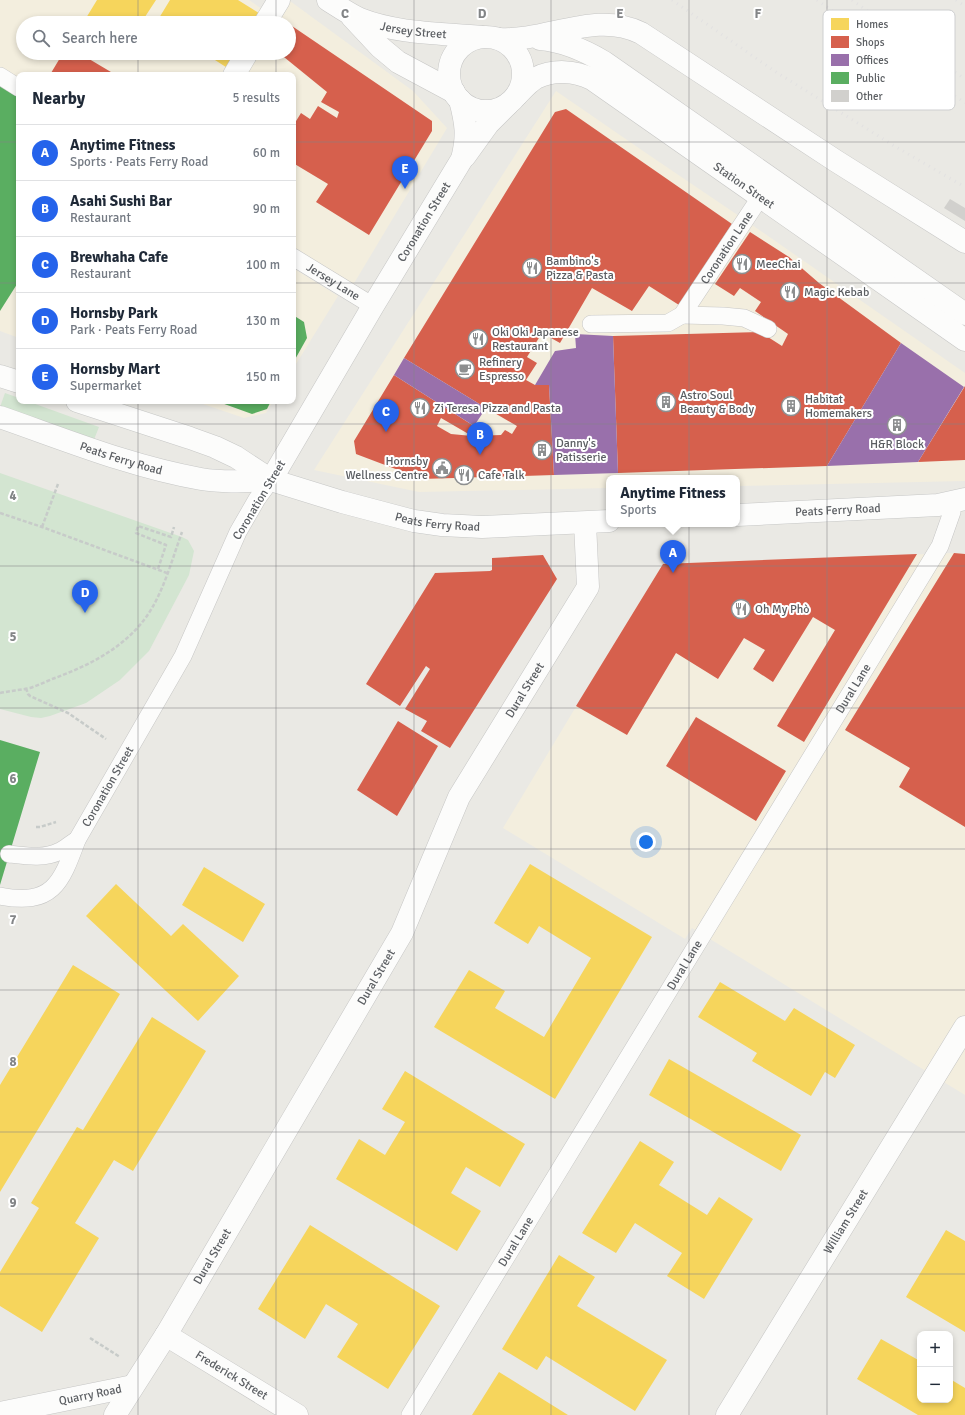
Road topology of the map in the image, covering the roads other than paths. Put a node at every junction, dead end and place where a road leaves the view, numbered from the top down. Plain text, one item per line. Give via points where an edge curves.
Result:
1 (279, 0) edge
2 (328, 0) edge
3 (347, 12) junction
4 (269, 16) edge
5 (491, 38) junction
6 (528, 38) junction
7 (243, 60) edge
8 (236, 72) edge
9 (0, 76) edge
10 (16, 86) edge
11 (457, 96) junction
12 (514, 98) junction
13 (457, 169) junction
14 (766, 188) junction
15 (965, 242) edge
16 (296, 259) edge
17 (373, 306) junction
18 (965, 314) edge
19 (682, 315) junction
20 (591, 324) dead end
21 (768, 329) dead end
22 (965, 340) edge
23 (0, 376) edge
24 (16, 381) edge
25 (86, 404) edge
26 (0, 417) edge
27 (271, 480) junction
28 (955, 508) edge
29 (740, 515) edge
30 (606, 522) edge
31 (585, 523) junction
32 (76, 840) junction
33 (10, 854) dead end
34 (0, 896) edge
35 (965, 1027) edge
36 (166, 1336) junction
37 (133, 1386) junction
38 (0, 1413) edge
39 (115, 1415) edge
40 (297, 1415) edge
41 (410, 1415) edge
42 (727, 1415) edge

1 - 4 street
2 - 3 street, Jersey Street
3 - 5 street, Jersey Street via 390,28
3 - 11 street, Jersey Street via 390,56
5 - 6 street, Station Street
5 - 11 street via 468,42 456,52 452,61 450,82
5 - 12 street via 513,48 522,62 523,79
6 - 14 street, Station Street via 563,43 604,62
6 - 15 street, Station Street via 595,25 621,25 631,28
7 - 8 street
9 - 10 lane
11 - 12 street via 476,110 485,111 499,108
11 - 13 street, Coronation Street via 466,121 466,142
12 - 13 street, Coronation Street via 485,128
12 - 14 street, Station Street via 540,76 563,72 578,73 597,82
13 - 17 street, Coronation Street
14 - 18 street, Station Street
14 - 19 lane, Coronation Lane
14 - 22 street, Station Street
16 - 17 lane, Jersey Lane
17 - 27 street, Coronation Street
19 - 20 lane via 668,323
19 - 21 lane via 744,318
23 - 24 street
25 - 27 street, Peats Ferry Road via 215,448 236,457
26 - 27 street, Peats Ferry Road via 125,460 201,479
27 - 31 street, Peats Ferry Road via 393,516 435,524 482,527
27 - 32 lane, Coronation Street via 238,532 183,656
28 - 29 street, Peats Ferry Road
28 - 41 lane, Dural Lane via 940,546
30 - 31 street, Peats Ferry Road
31 - 36 street, Dural Street via 588,587 459,797 402,933
32 - 33 lane, Coronation Street via 60,851 48,855
32 - 34 lane, Coronation Street via 63,874 46,893 22,899
35 - 42 street, William Street
36 - 37 street, Dural Street
36 - 40 street, Frederick Street
37 - 38 street, Quarry Road
37 - 39 street, Dural Street

